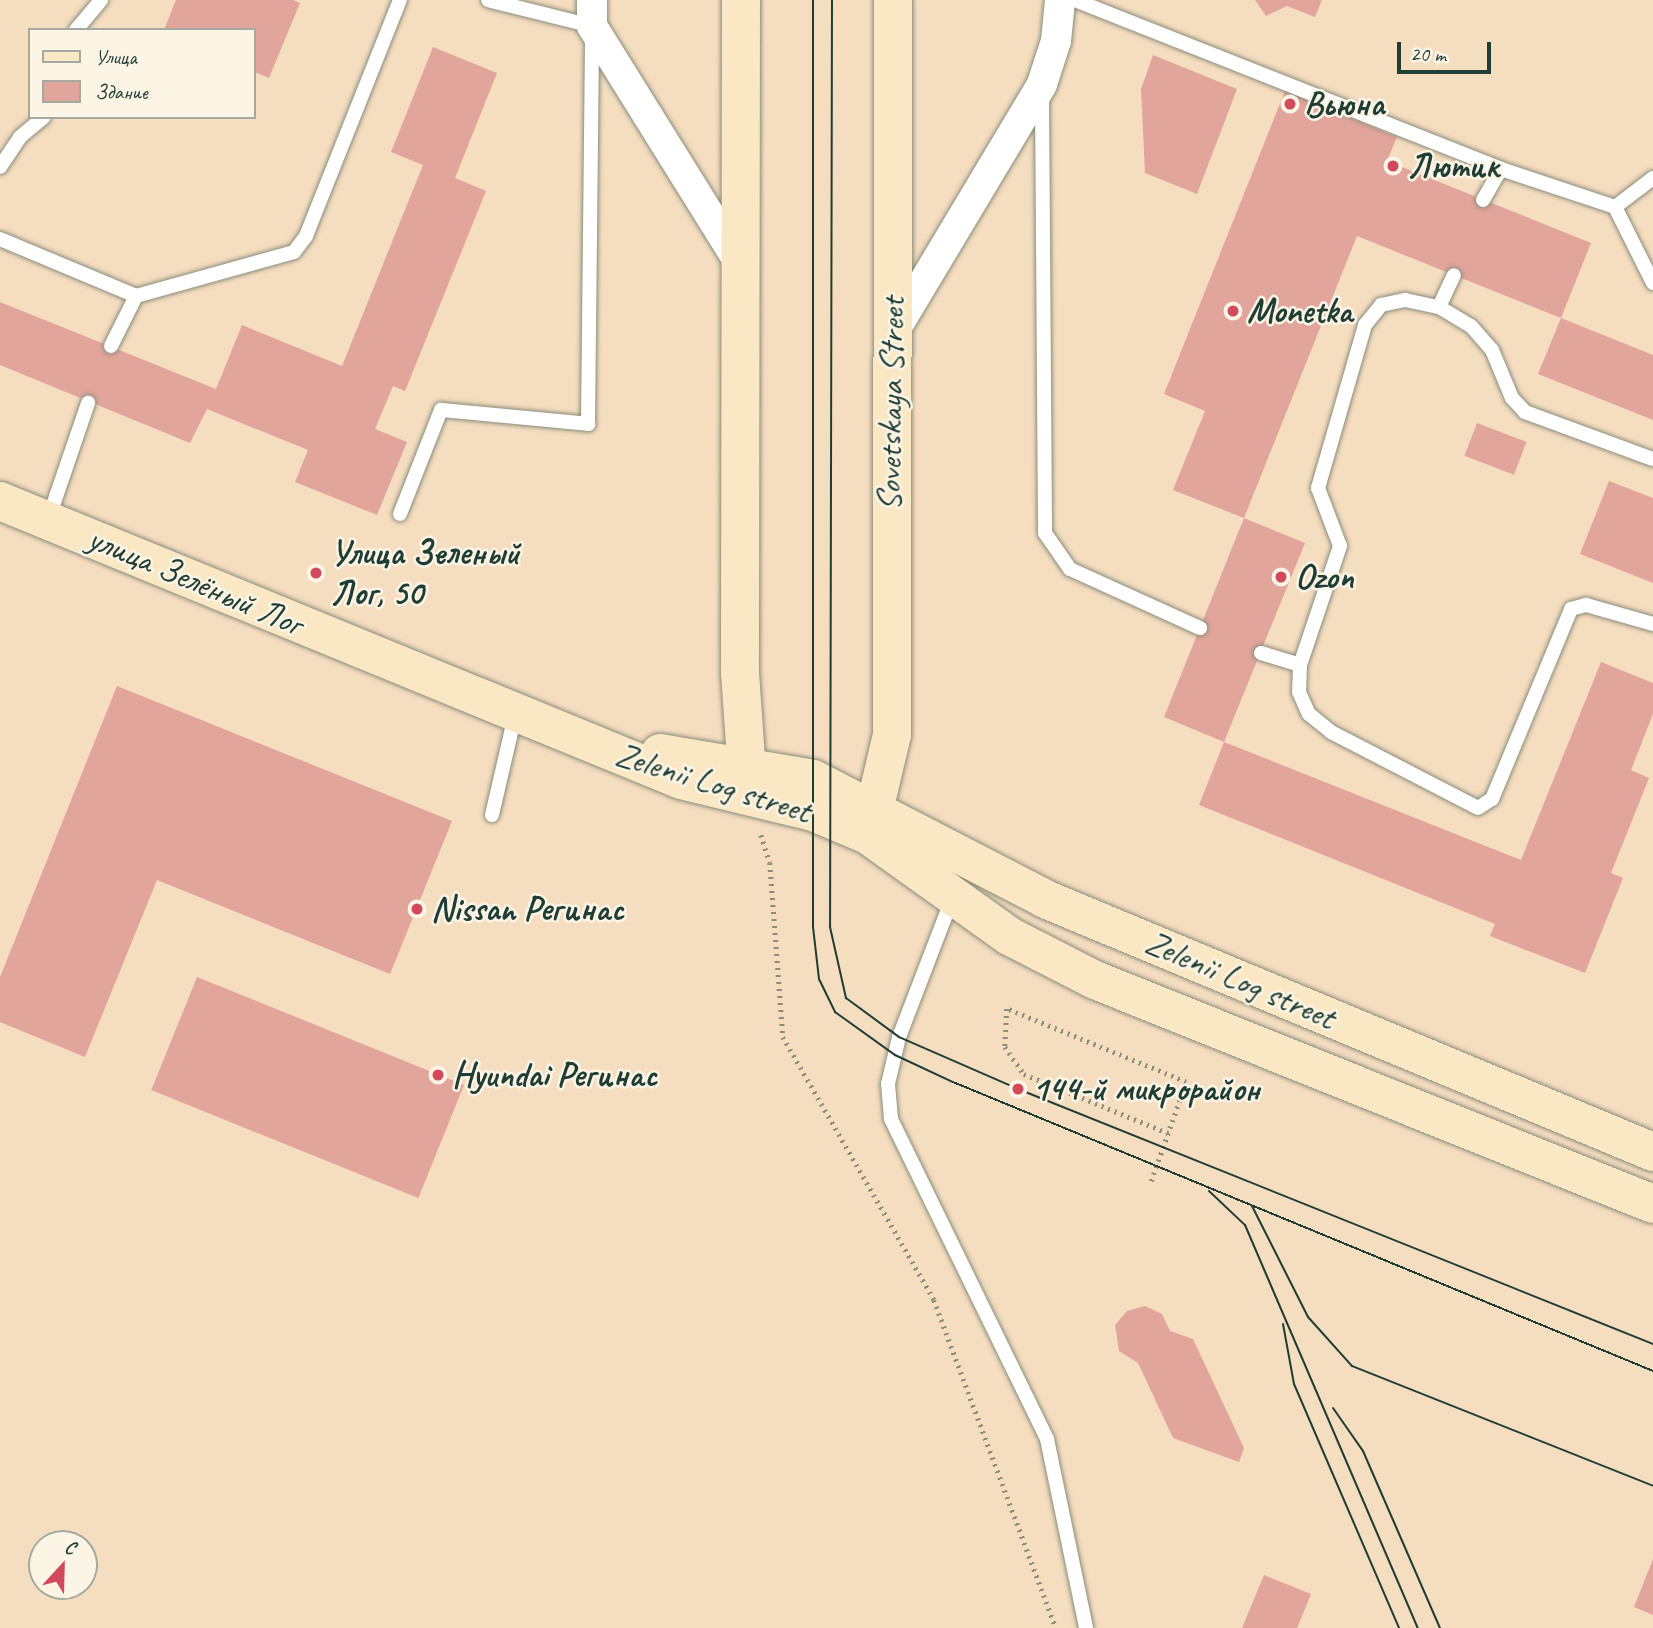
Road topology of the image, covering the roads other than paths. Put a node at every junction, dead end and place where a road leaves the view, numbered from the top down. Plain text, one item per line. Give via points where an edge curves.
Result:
1 (101, 0) edge
2 (400, 0) edge
3 (488, 0) edge
4 (741, 0) edge
5 (892, 0) edge
6 (1060, 0) edge
7 (1075, 0) edge
8 (592, 13) edge
9 (78, 28) edge
10 (1042, 84) junction
11 (42, 119) edge
12 (0, 167) edge
13 (1501, 169) junction
14 (1653, 178) edge
15 (1483, 200) dead end
16 (1615, 207) junction
17 (0, 240) edge
18 (740, 264) junction
19 (1454, 275) dead end
20 (1653, 283) edge
21 (136, 296) junction
22 (1439, 307) junction
23 (892, 335) junction
24 (110, 346) dead end
25 (88, 403) dead end
26 (1653, 459) edge
27 (0, 501) edge
28 (400, 514) dead end
29 (48, 520) junction
30 (1653, 624) edge
31 (1200, 628) dead end
32 (1261, 653) dead end
33 (1300, 665) junction
34 (515, 714) junction
35 (584, 742) joint
36 (746, 780) junction
37 (492, 815) dead end
38 (873, 821) junction
39 (952, 900) junction
40 (1653, 1151) edge
41 (1653, 1204) edge
42 (1086, 1628) edge

1 - 9 lane
2 - 21 lane via 302,245 286,256
3 - 8 lane
4 - 18 main road
5 - 23 main road, Sovetskaya Street
6 - 10 street
7 - 13 lane
8 - 18 street
8 - 28 lane via 588,424 441,410
10 - 23 street
10 - 31 lane via 1045,533 1070,569
11 - 12 lane via 20,137
13 - 15 lane
13 - 16 lane
14 - 16 lane
16 - 20 lane
17 - 21 lane
18 - 36 main road via 740,673
19 - 22 lane
21 - 24 lane
22 - 26 lane via 1471,327 1492,350 1512,398 1525,411
22 - 33 lane via 1392,300 1365,325 1317,492 1340,550
23 - 38 main road, Sovetskaya Street via 892,735
25 - 29 lane
27 - 29 main road, улица Зелёный Лог
29 - 34 main road, улица Зелёный Лог
30 - 33 lane via 1586,605 1571,608 1492,799 1478,808 1309,714 1299,692
32 - 33 lane
34 - 35 main road, улица Зелёный Лог
34 - 37 lane
35 - 36 main road, Zelenii Log street
36 - 38 main road, Zelenii Log street via 813,779
38 - 39 main road, Zelenii Log street
38 - 40 main road, Zelenii Log street via 927,840 1045,899
39 - 41 main road, Zelenii Log street via 1095,980
39 - 42 lane via 899,1037 888,1084 891,1119 1047,1439

